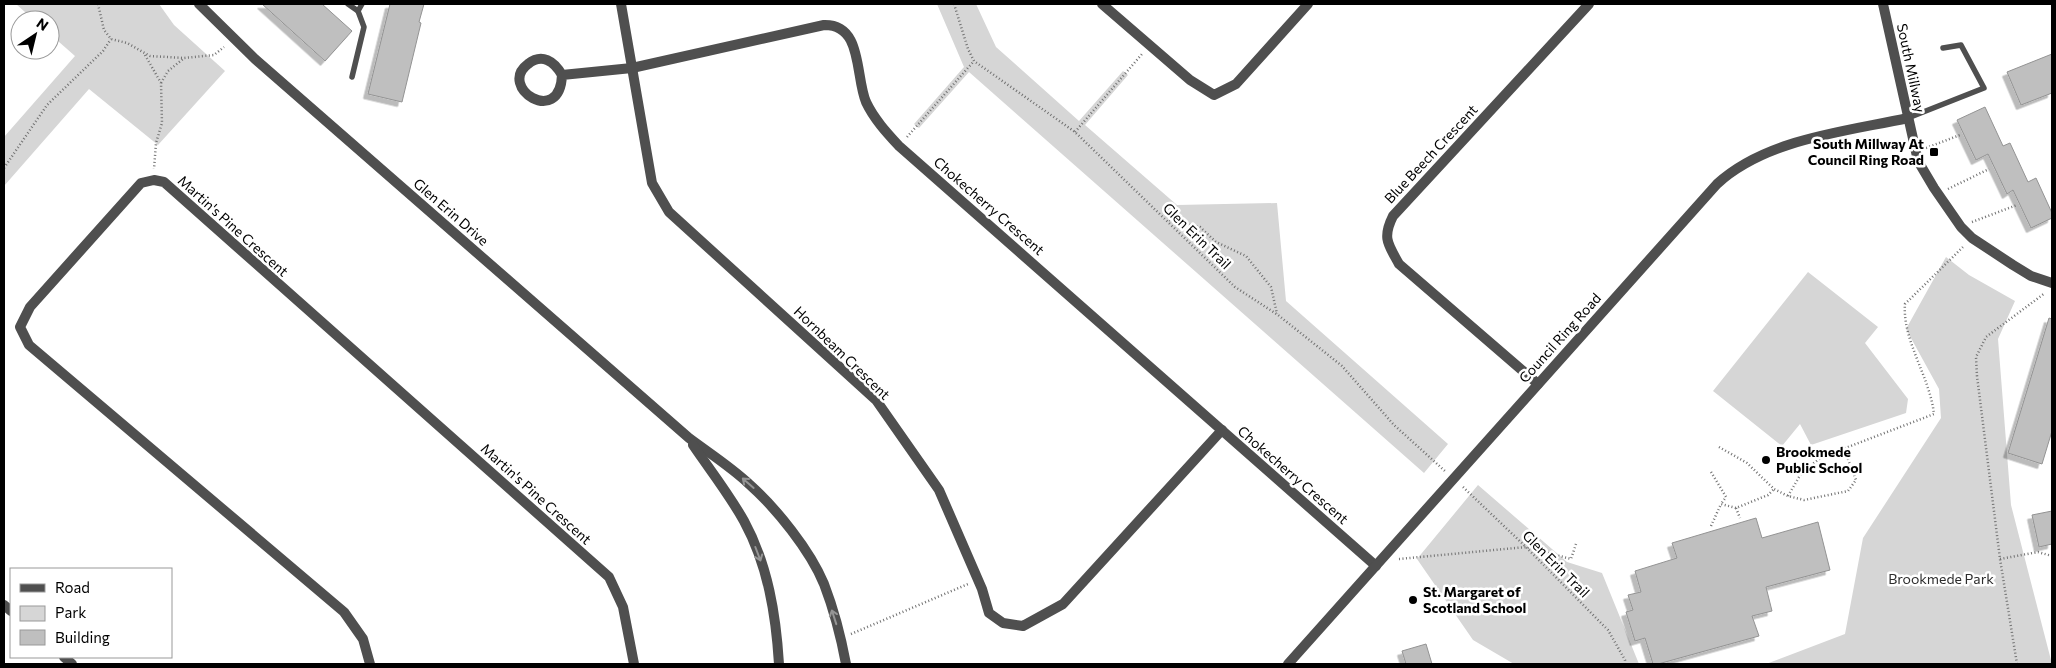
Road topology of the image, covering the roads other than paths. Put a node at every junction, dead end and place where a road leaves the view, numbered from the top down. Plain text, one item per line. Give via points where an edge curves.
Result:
1 (199, 4) edge
2 (348, 4) edge
3 (362, 4) edge
4 (621, 4) edge
5 (1102, 4) edge
6 (1308, 4) edge
7 (1589, 4) edge
8 (1884, 4) edge
9 (358, 11) junction
10 (1944, 48) dead end
11 (632, 68) junction
12 (562, 75) junction
13 (352, 77) dead end
14 (1908, 118) junction
15 (2052, 283) edge
16 (1538, 384) junction
17 (1222, 430) junction
18 (688, 438) junction
19 (1376, 566) junction
20 (370, 664) edge
21 (634, 664) edge
22 (779, 664) edge
23 (846, 664) edge
24 (1288, 664) edge

1 - 18 street, Glen Erin Drive via 233,39
2 - 9 lane
3 - 9 lane
4 - 11 street, Hornbeam Crescent
5 - 6 street via 1190,80 1214,95 1236,84
7 - 16 street, Blue Beech Crescent via 1393,216 1386,230 1388,246 1399,264
8 - 14 street, South Millway
9 - 13 lane via 364,27
10 - 14 lane via 1961,45 1984,88
11 - 12 street, Chokecherry Crescent
11 - 17 street, Chokecherry Crescent via 835,24 849,35 866,102 882,128 899,146
11 - 17 street, Hornbeam Crescent via 652,183 669,212 876,400 939,490 989,613 1003,623 1023,626 1063,604
12 - 12 street via 562,87 554,97 543,101 531,99 522,90 520,79 524,67 533,60 545,59 556,64
14 - 15 street, South Millway via 1918,161 1960,227 2013,266
14 - 16 street, Council Ring Road via 1796,143 1762,154 1732,170
16 - 19 street, Council Ring Road
17 - 19 street, Chokecherry Crescent
18 -> 22 street, Glen Erin Drive via 744,521 759,554 777,629
23 -> 18 street, Glen Erin Drive via 823,582 800,542 776,510 748,483
19 - 24 street, Council Ring Road
20 - 21 street, Martin's Pine Crescent via 363,639 344,612 29,345 20,327 30,307 141,183 164,182 609,577 623,607

